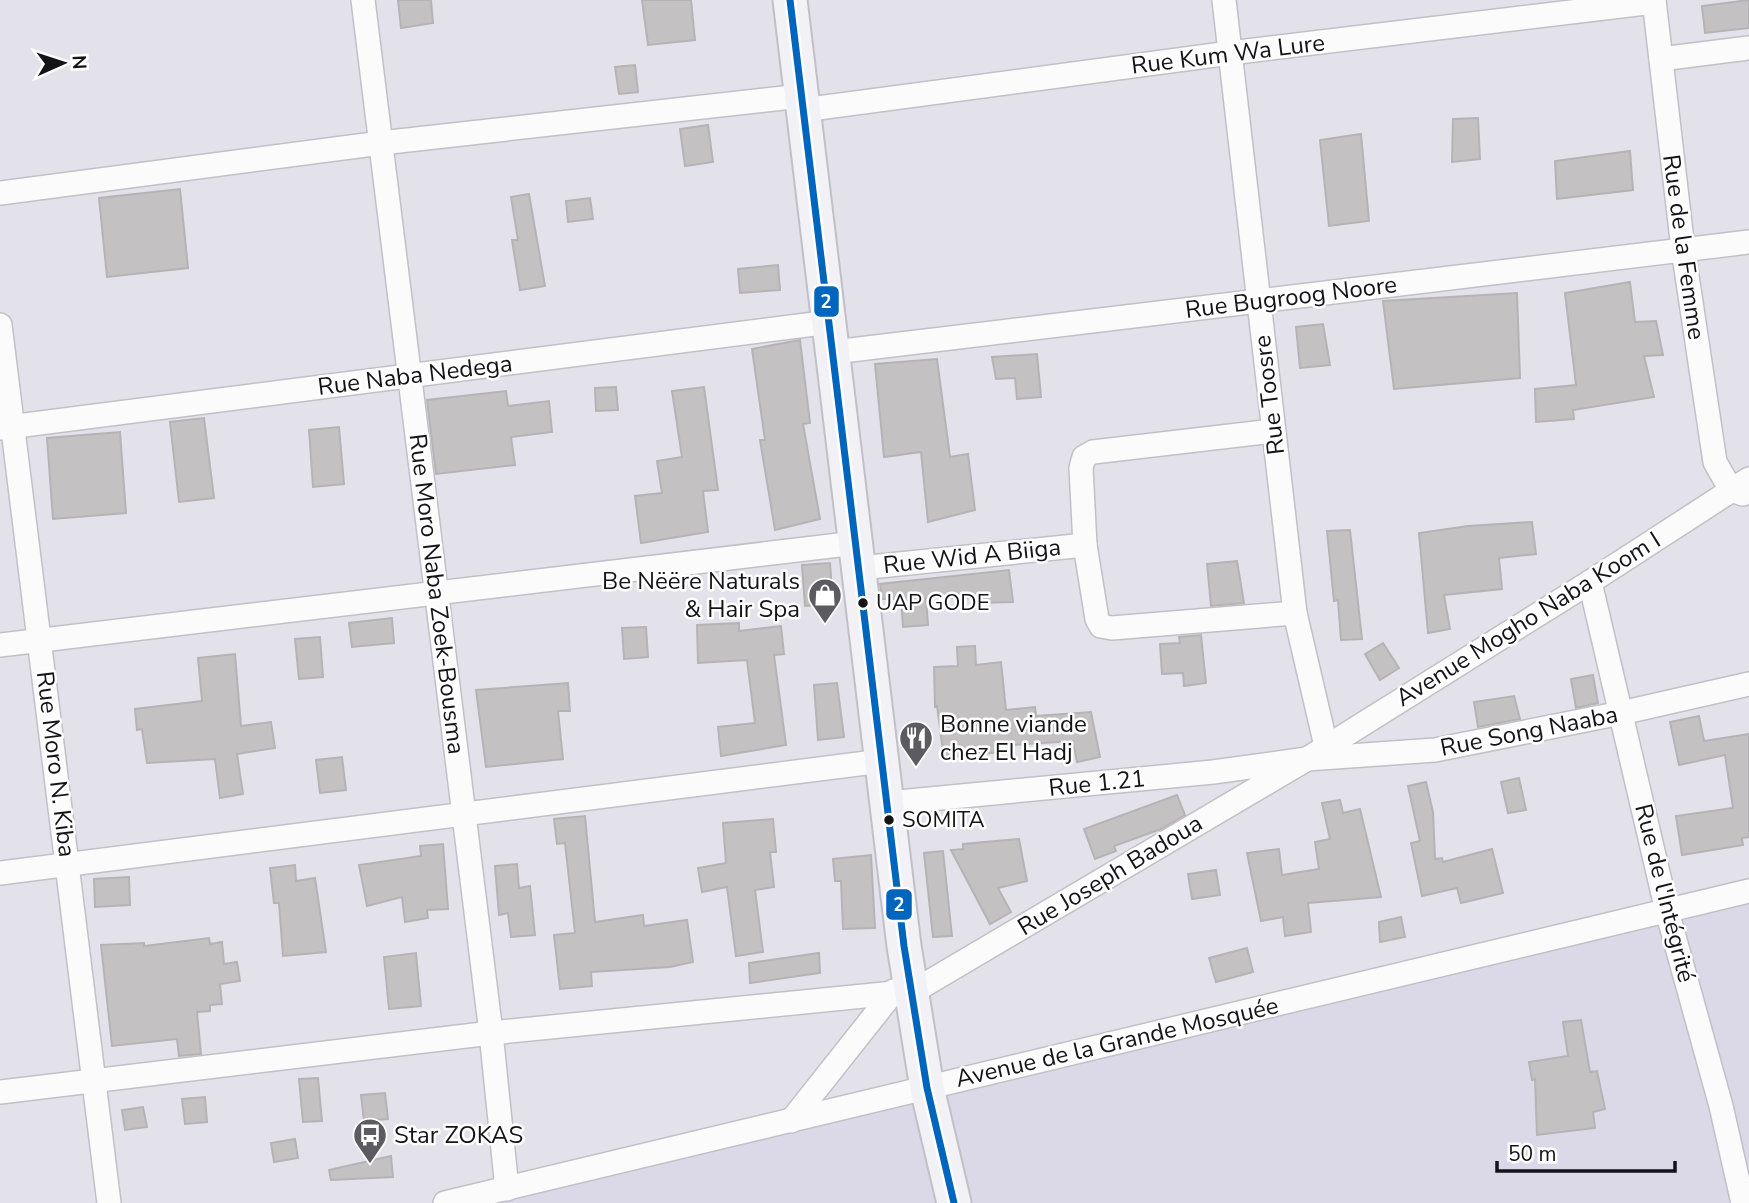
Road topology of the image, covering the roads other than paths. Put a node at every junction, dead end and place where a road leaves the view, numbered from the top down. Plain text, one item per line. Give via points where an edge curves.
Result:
1 (363, 0) edge
2 (790, 0) edge
3 (1223, 0) edge
4 (1654, 1) edge
5 (1749, 48) edge
6 (1230, 53) junction
7 (1661, 59) junction
8 (802, 103) junction
9 (381, 144) junction
10 (0, 193) edge
11 (1749, 242) edge
12 (1683, 249) junction
13 (1258, 301) junction
14 (0, 325) edge
15 (832, 337) junction
16 (410, 376) junction
17 (6, 427) edge
18 (1273, 431) junction
19 (1743, 488) edge
20 (1085, 545) junction
21 (858, 555) junction
22 (1590, 582) junction
23 (437, 593) junction
24 (1296, 612) junction
25 (40, 640) junction
26 (0, 645) edge
27 (1749, 684) edge
28 (1622, 713) junction
29 (1316, 753) junction
30 (882, 761) junction
31 (888, 803) junction
32 (464, 814) junction
33 (69, 864) junction
34 (0, 873) edge
35 (1749, 891) edge
36 (1667, 911) junction
37 (904, 991) junction
38 (491, 1034) junction
39 (93, 1080) junction
40 (927, 1088) junction
41 (0, 1092) edge
42 (792, 1121) junction
43 (519, 1192) edge
44 (109, 1203) edge
45 (445, 1203) edge
46 (954, 1203) edge
47 (1743, 1203) edge

1 - 9 street, Rue Moro Naba Zoek-Bousma
2 - 8 main road
3 - 6 street, Rue Toosre
4 - 6 street, Rue Kum Wa Lure
4 - 7 street, Rue de la Femme
5 - 7 street
6 - 8 street, Rue Kum Wa Lure
6 - 13 street, Rue Toosre
7 - 12 street, Rue de la Femme
8 - 9 street, Rue Kum Wa Lure
8 - 15 main road
9 - 10 street, Rue Kum Wa Lure
9 - 16 street, Rue Moro Naba Zoek-Bousma
11 - 12 street, Rue Bugroog Noore
12 - 13 street, Rue Bugroog Noore
12 - 19 street, Rue de la Femme via 1715,463
13 - 15 street, Rue Bugroog Noore
13 - 18 street, Rue Toosre
14 - 17 street, Rue Moro N. Kiba
15 - 16 street, Rue Naba Nedega
15 - 21 main road
16 - 17 street, Rue Naba Nedega
16 - 23 street, Rue Moro Naba Zoek-Bousma
17 - 25 street, Rue Moro N. Kiba
18 - 20 street via 1093,452 1084,457
18 - 24 street, Rue Toosre
19 - 22 street, Avenue Mogho Naba Koom I
20 - 21 street, Rue Wid A Biiga
20 - 24 street via 1101,626
21 - 23 street, Rue Wid A Biiga
21 - 30 main road
22 - 28 street, Rue de l'Intégrité
22 - 29 street, Avenue Mogho Naba Koom I
23 - 25 street, Rue Wid A Biiga
23 - 32 street, Rue Moro Naba Zoek-Bousma
24 - 29 street, Rue Toosre
25 - 26 street, Rue Wid A Biiga
25 - 33 street, Rue Moro N. Kiba
27 - 28 street, Rue Song Naaba
28 - 29 street, Rue Song Naaba via 1435,750
28 - 36 street, Rue de l'Intégrité
29 - 31 street, Rue 1.21 via 1213,772
29 - 37 street, Rue Joseph Badoua
30 - 31 main road
30 - 32 street
31 - 37 main road via 904,946
32 - 33 street
32 - 38 street, Rue Moro Naba Zoek-Bousma
33 - 34 street
33 - 39 street, Rue Moro N. Kiba
35 - 36 street, Avenue de la Grande Mosquée
36 - 40 street, Avenue de la Grande Mosquée
36 - 47 street, Rue de l'Intégrité
37 - 38 street
37 - 40 main road
37 - 42 street
38 - 39 street
38 - 43 street, Rue Moro Naba Zoek-Bousma
39 - 41 street
39 - 44 street, Rue Moro N. Kiba
40 - 42 street, Avenue de la Grande Mosquée
40 - 46 main road
42 - 43 street, Avenue de la Grande Mosquée
43 - 45 street, Avenue de la Grande Mosquée

